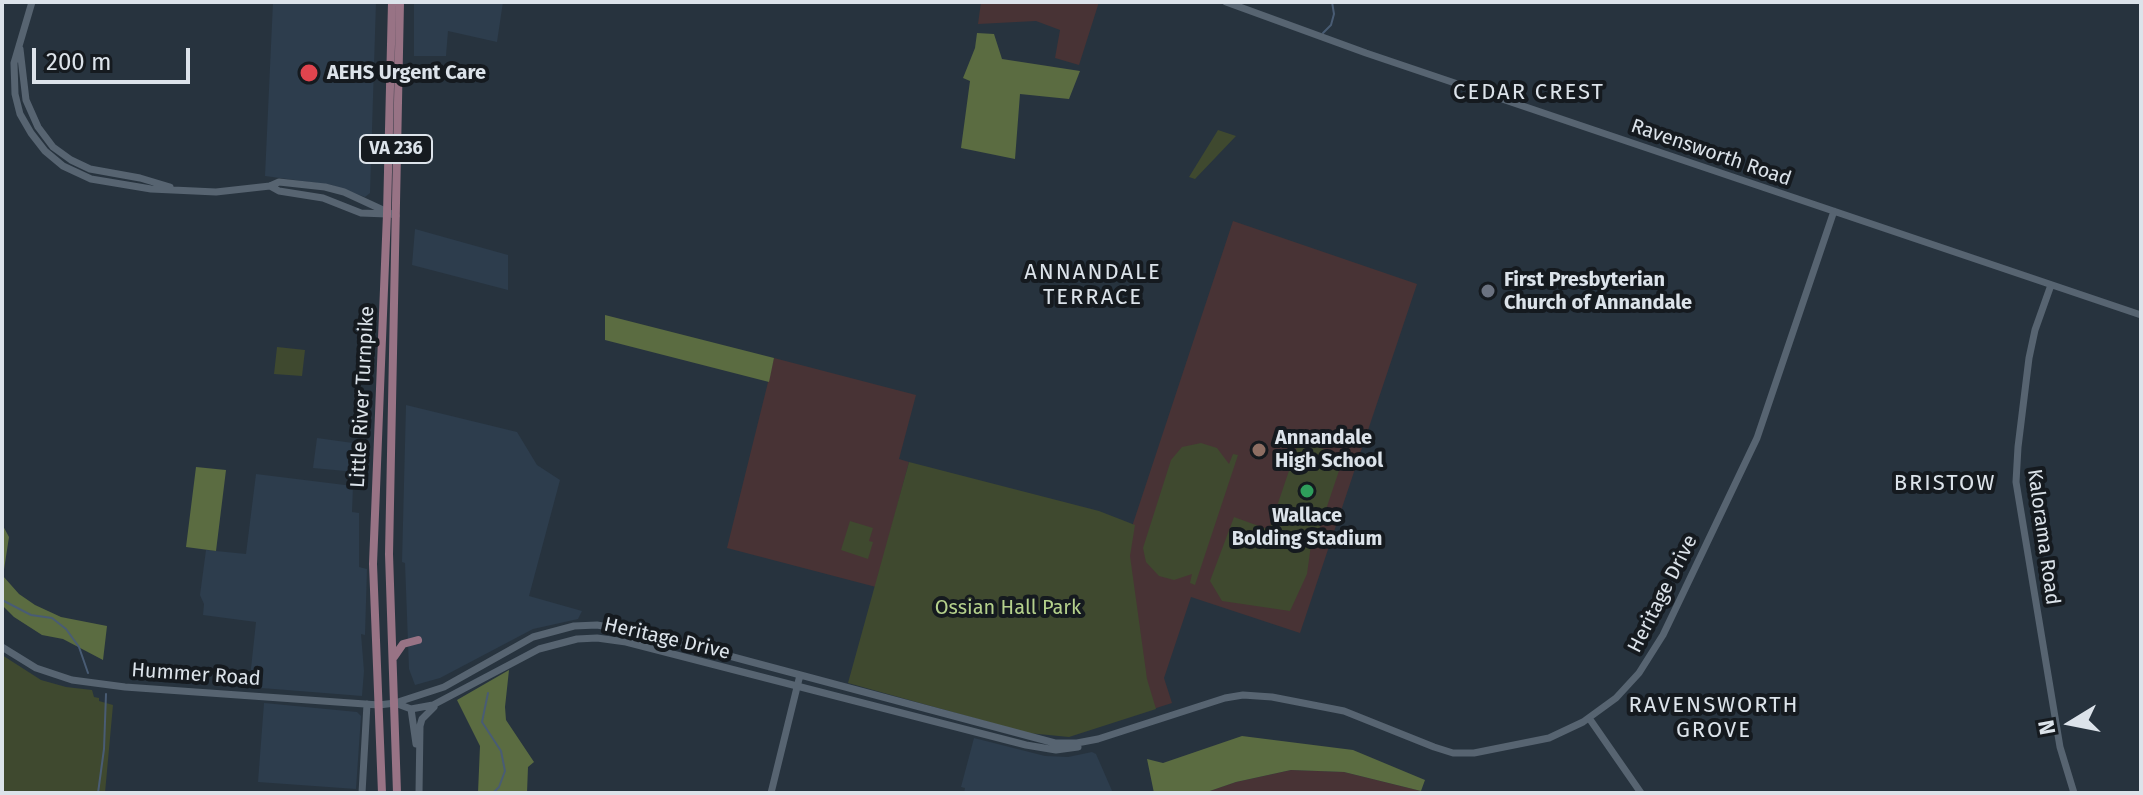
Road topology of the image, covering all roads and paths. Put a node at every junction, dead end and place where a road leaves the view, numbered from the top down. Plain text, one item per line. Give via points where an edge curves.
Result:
1 (32, 2) edge
2 (392, 2) edge
3 (400, 2) edge
4 (1226, 2) edge
5 (270, 186) junction
6 (1834, 211) junction
7 (392, 215) junction
8 (2051, 285) junction
9 (2141, 315) edge
10 (418, 640) dead end
11 (2, 647) edge
12 (392, 662) junction
13 (800, 675) junction
14 (797, 686) junction
15 (442, 701) junction
16 (395, 703) junction
17 (367, 704) junction
18 (379, 705) junction
19 (411, 709) junction
20 (1589, 718) junction
21 (985, 730) junction
22 (418, 762) junction
23 (362, 793) edge
24 (382, 793) edge
25 (397, 793) edge
26 (419, 793) edge
27 (771, 793) edge
28 (1641, 793) edge
29 (2074, 793) edge

1 - 5 street via 20,44 26,100 53,147 90,169 176,189 210,192
2 - 7 main road, Little River Turnpike / VA 236
3 - 7 main road, Little River Turnpike / VA 236
4 - 6 street, Ravensworth Road
5 - 7 street via 361,213
5 - 7 street via 279,182 333,189
6 - 8 street, Ravensworth Road
6 - 20 street, Heritage Drive via 1757,438 1669,623 1639,673
7 - 12 main road, Little River Turnpike / VA 236
7 - 18 main road, Little River Turnpike / VA 236 via 373,564
8 - 9 street, Ravensworth Road
8 - 29 street, Kalorama Road via 2029,358 2016,482 2060,747
10 - 12 main road via 398,648
11 - 17 street, Hummer Road via 36,668 72,680
12 - 16 main road, Little River Turnpike / VA 236
13 - 14 street
13 - 16 street, Heritage Drive via 627,629 574,626 533,637 444,687
13 - 21 street, Heritage Drive
14 - 15 street, Heritage Drive via 597,638 530,653
14 - 21 street, Heritage Drive
14 - 27 street
15 - 19 street, Heritage Drive
15 - 22 street via 422,719
16 - 18 street, Hummer Road
16 - 19 street
16 - 25 main road, Little River Turnpike / VA 236
17 - 18 street, Hummer Road
17 - 23 street
18 - 24 main road, Little River Turnpike / VA 236
19 - 22 street
20 - 21 street, Heritage Drive via 1549,738 1474,753 1437,749 1336,708 1243,695 1056,750
20 - 28 street
22 - 26 street

